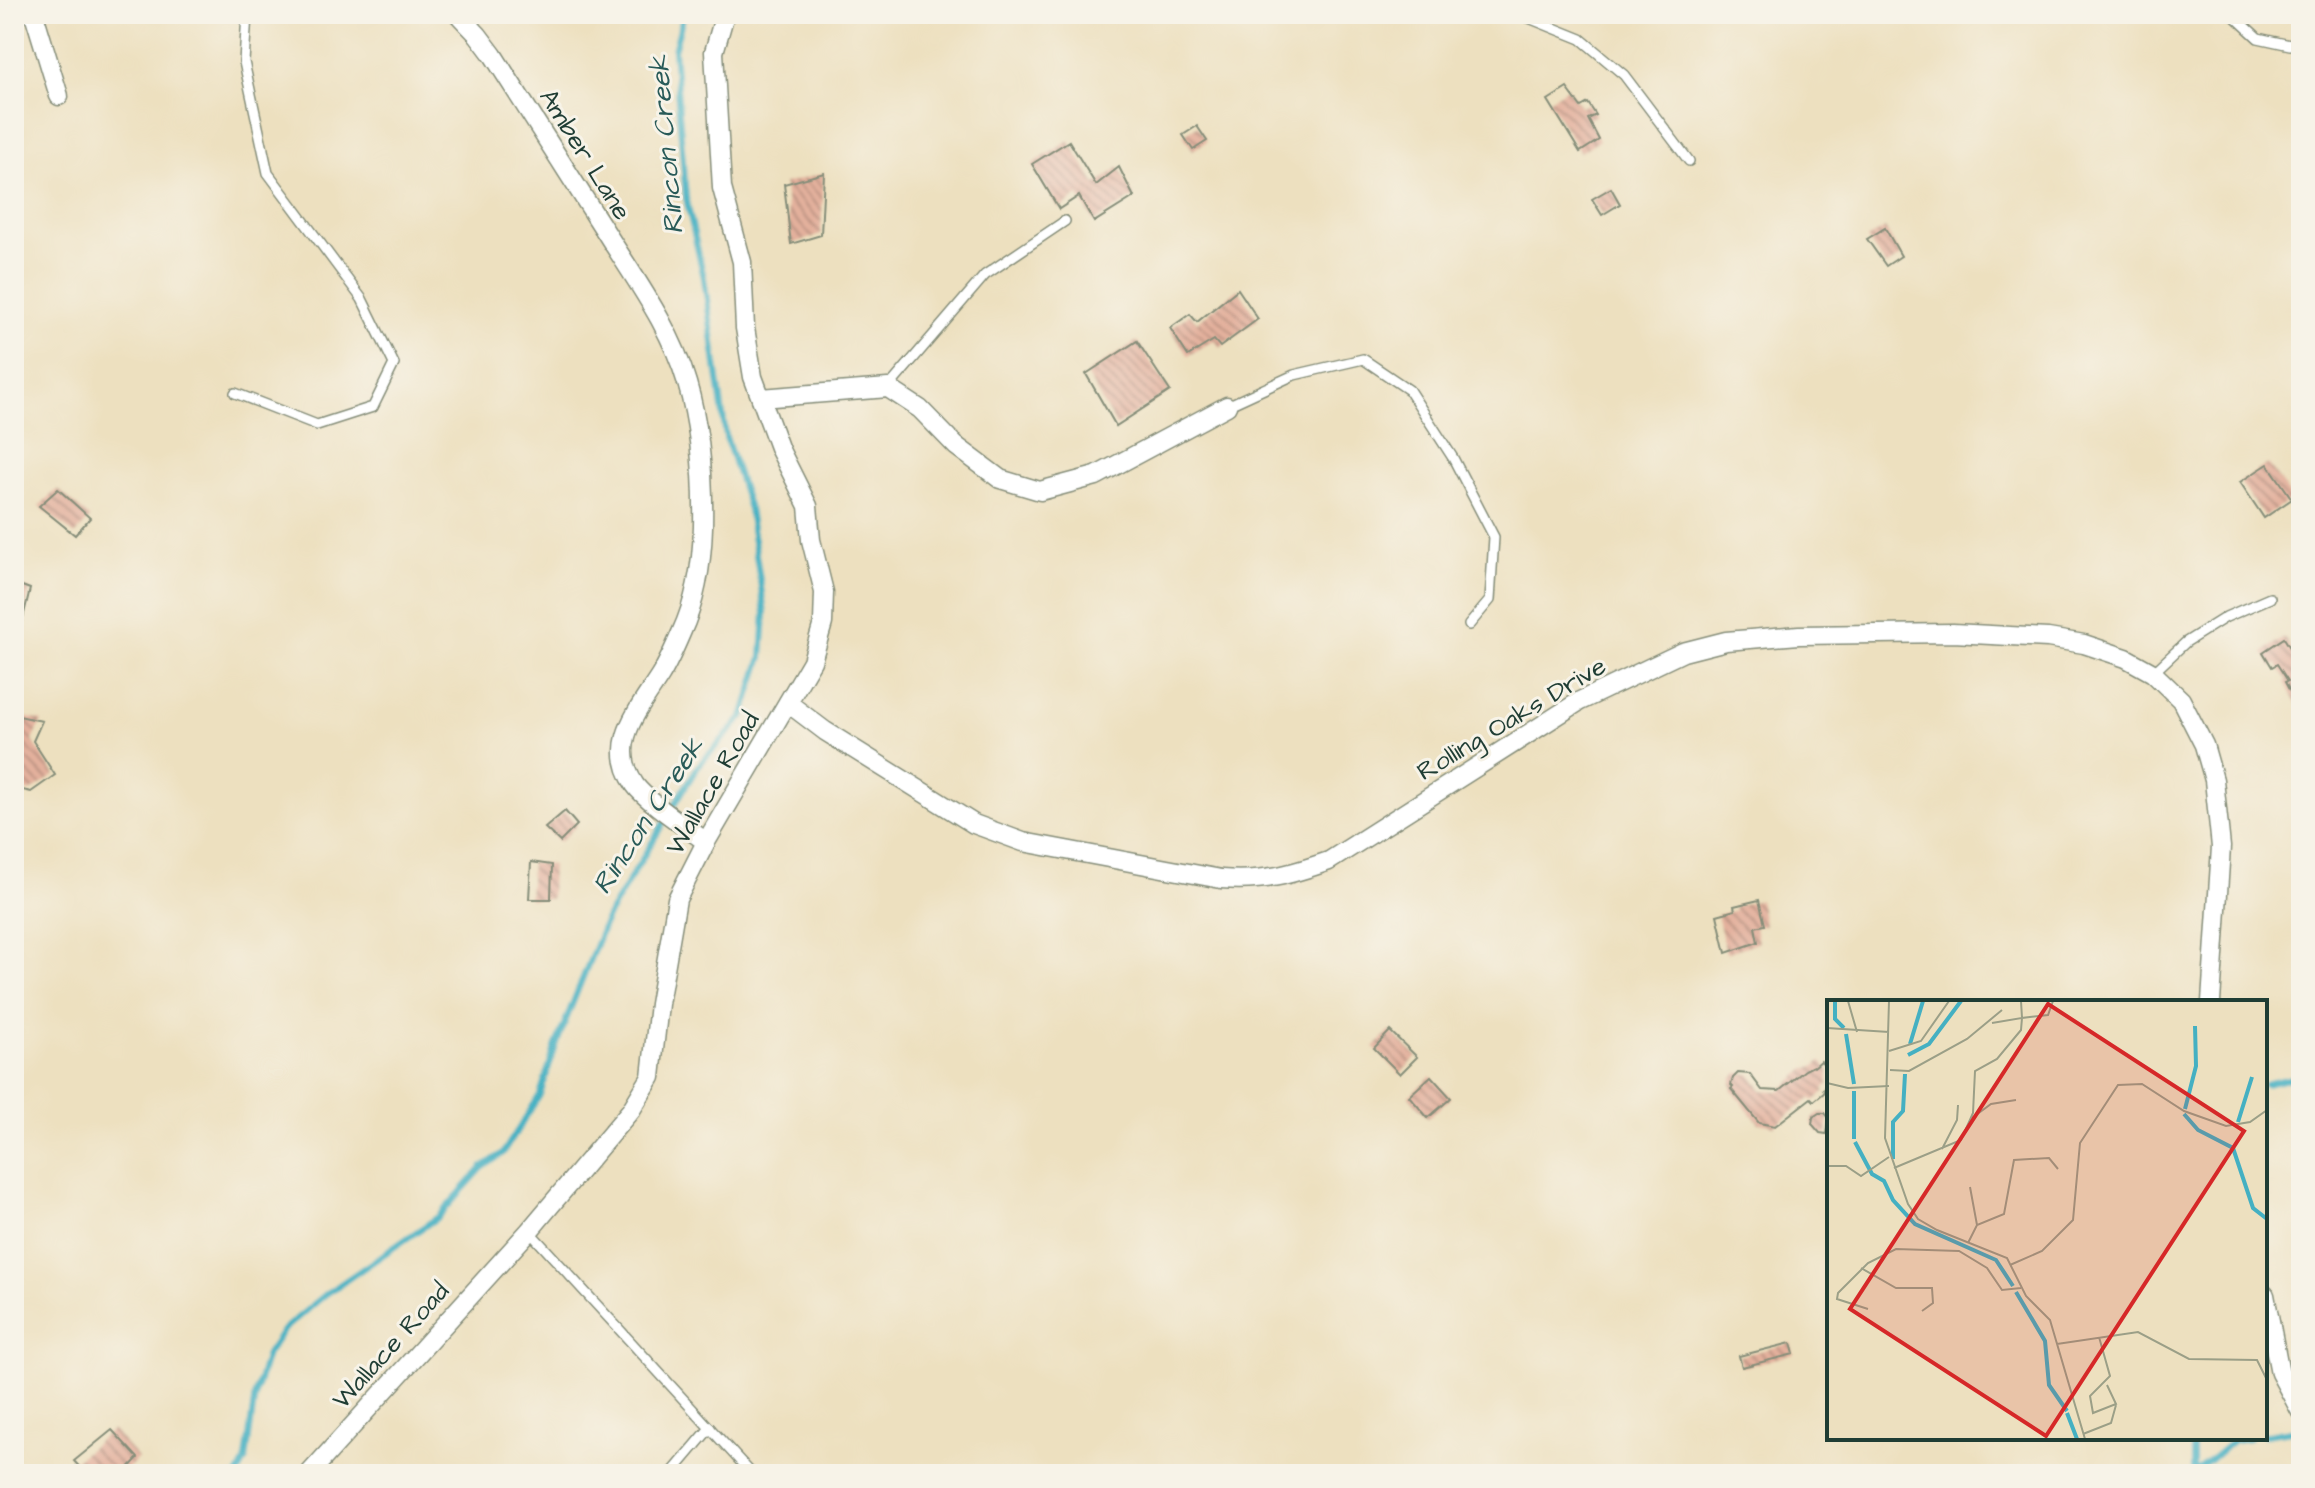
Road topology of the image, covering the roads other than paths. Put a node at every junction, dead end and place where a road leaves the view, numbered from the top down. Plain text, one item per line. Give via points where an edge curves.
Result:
1 (34, 14) edge
2 (247, 14) edge
3 (458, 14) edge
4 (725, 14) edge
5 (1519, 14) edge
6 (2232, 14) edge
7 (2301, 39) edge
8 (59, 96) dead end
9 (1689, 161) dead end
10 (1065, 221) dead end
11 (888, 388) junction
12 (235, 393) dead end
13 (761, 398) junction
14 (1227, 406) joint
15 (2270, 598) dead end
16 (1469, 625) dead end
17 (2153, 673) junction
18 (788, 703) junction
19 (706, 842) junction
20 (2211, 1000) edge
21 (529, 1231) junction
22 (2267, 1305) edge
23 (2301, 1412) edge
24 (710, 1428) junction
25 (309, 1474) edge
26 (671, 1474) edge
27 (752, 1474) edge

1 - 8 street
2 - 12 lane via 244,62 268,173 362,299 394,364 373,407 317,425
3 - 19 street, Amber Lane via 493,55 641,288 669,337 690,396 702,469 703,529 695,591 662,673 630,722 624,747 637,789
4 - 13 street, Wallace Road via 714,52 722,188 742,262 745,328
5 - 9 lane via 1581,39 1624,75
6 - 7 lane via 2258,38 2290,45
10 - 11 lane via 985,275
11 - 13 street
11 - 14 street via 1000,479 1040,491 1096,476
13 - 18 street, Wallace Road via 808,506 824,592 823,623 812,661
14 - 16 lane via 1294,375 1363,359 1409,390 1453,458 1494,537 1490,600
15 - 17 lane via 2186,642
17 - 18 street, Rolling Oaks Drive via 2084,644 2048,638 1953,633 1726,641 1683,652 1580,701 1329,861 1249,880 1023,842 974,824
17 - 20 street, Rolling Oaks Drive via 2181,700 2204,745 2214,780 2221,847
18 - 19 street, Wallace Road
19 - 21 street, Wallace Road via 677,899 651,1077 631,1110
21 - 24 lane
21 - 25 street, Wallace Road
22 - 23 street via 2280,1373
24 - 26 lane
24 - 27 lane

